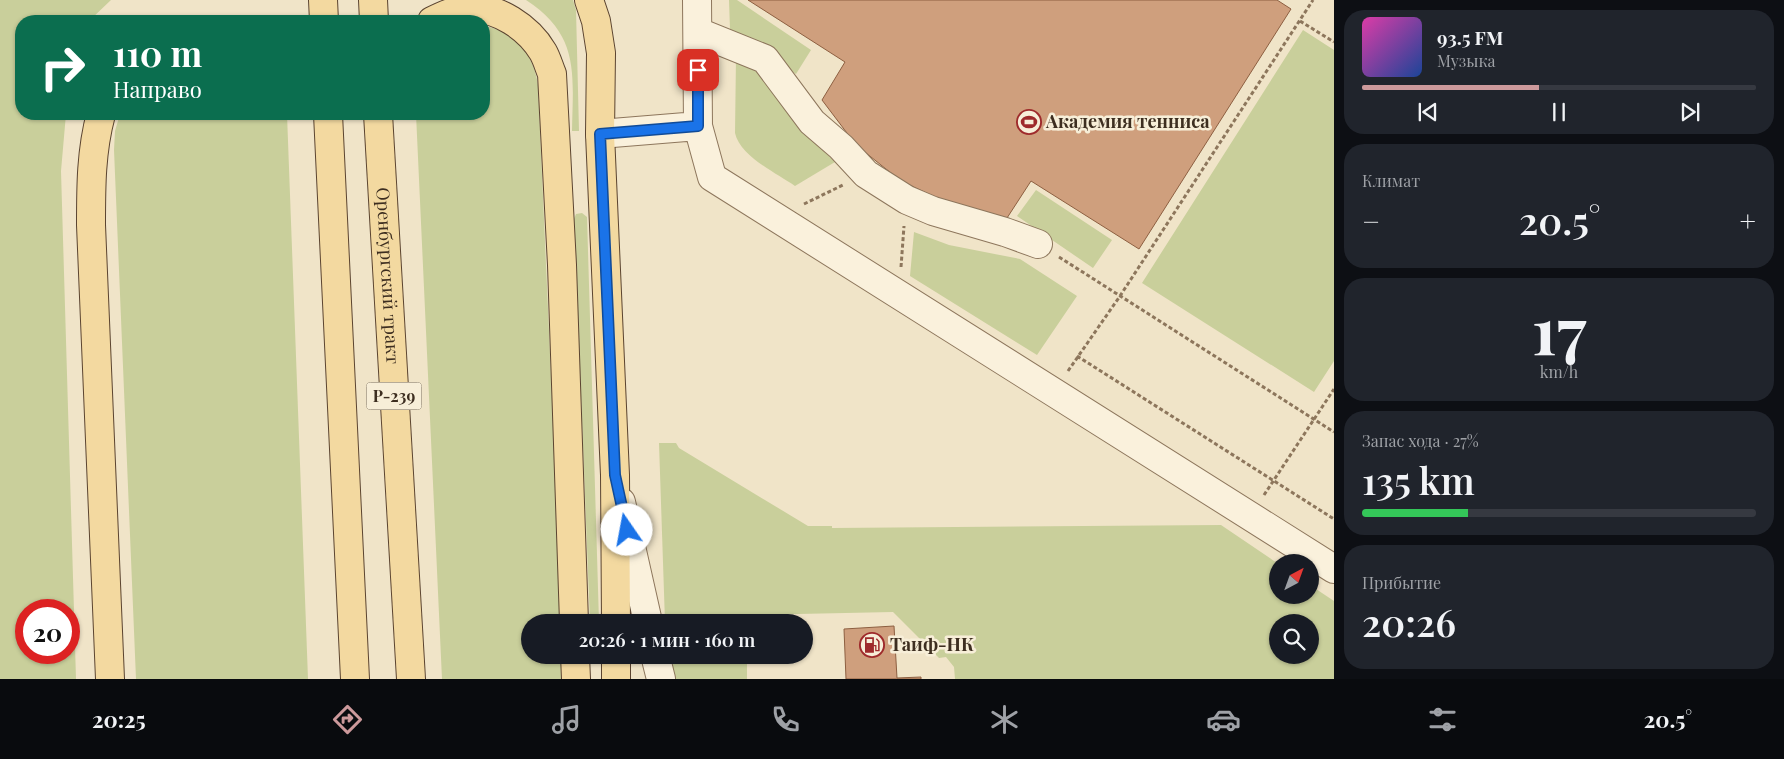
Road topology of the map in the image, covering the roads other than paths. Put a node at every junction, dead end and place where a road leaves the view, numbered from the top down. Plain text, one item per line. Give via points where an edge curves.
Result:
1 (323, 0) edge
2 (373, 0) edge
3 (590, 0) edge
4 (602, 0) edge
5 (697, 0) edge
6 (324, 15) edge
7 (374, 15) edge
8 (445, 15) edge
9 (698, 32) junction
10 (601, 53) junction
11 (99, 120) edge
12 (322, 120) edge
13 (328, 120) edge
14 (378, 120) edge
15 (698, 126) junction
16 (600, 134) junction
17 (330, 154) junction
18 (1038, 244) road end
19 (615, 475) junction
20 (1334, 569) edge
21 (574, 614) edge
22 (616, 614) edge
23 (646, 614) edge
24 (576, 664) edge
25 (616, 664) edge
26 (657, 664) edge
27 (110, 679) edge
28 (355, 679) edge
29 (411, 679) edge
30 (576, 679) edge
31 (616, 679) edge
32 (661, 679) edge

1 - 6 main road
2 - 7 main road
3 - 10 main road
4 - 10 street
5 - 9 street
8 - 21 main road via 470,8 512,20 543,52 552,74
9 - 15 street
9 - 18 street via 765,59 812,122 866,174 907,200
10 - 16 main road
11 - 27 main road via 91,170 91,225
12 - 17 main road
13 - 17 main road, Р-239
14 - 29 main road, Оренбургский тракт / Р-239
15 - 16 street
15 - 20 street via 712,177
16 - 19 main road
17 - 28 main road, Р-239
19 - 22 main road
19 - 23 street
24 - 30 main road
25 - 31 main road
26 - 32 street

